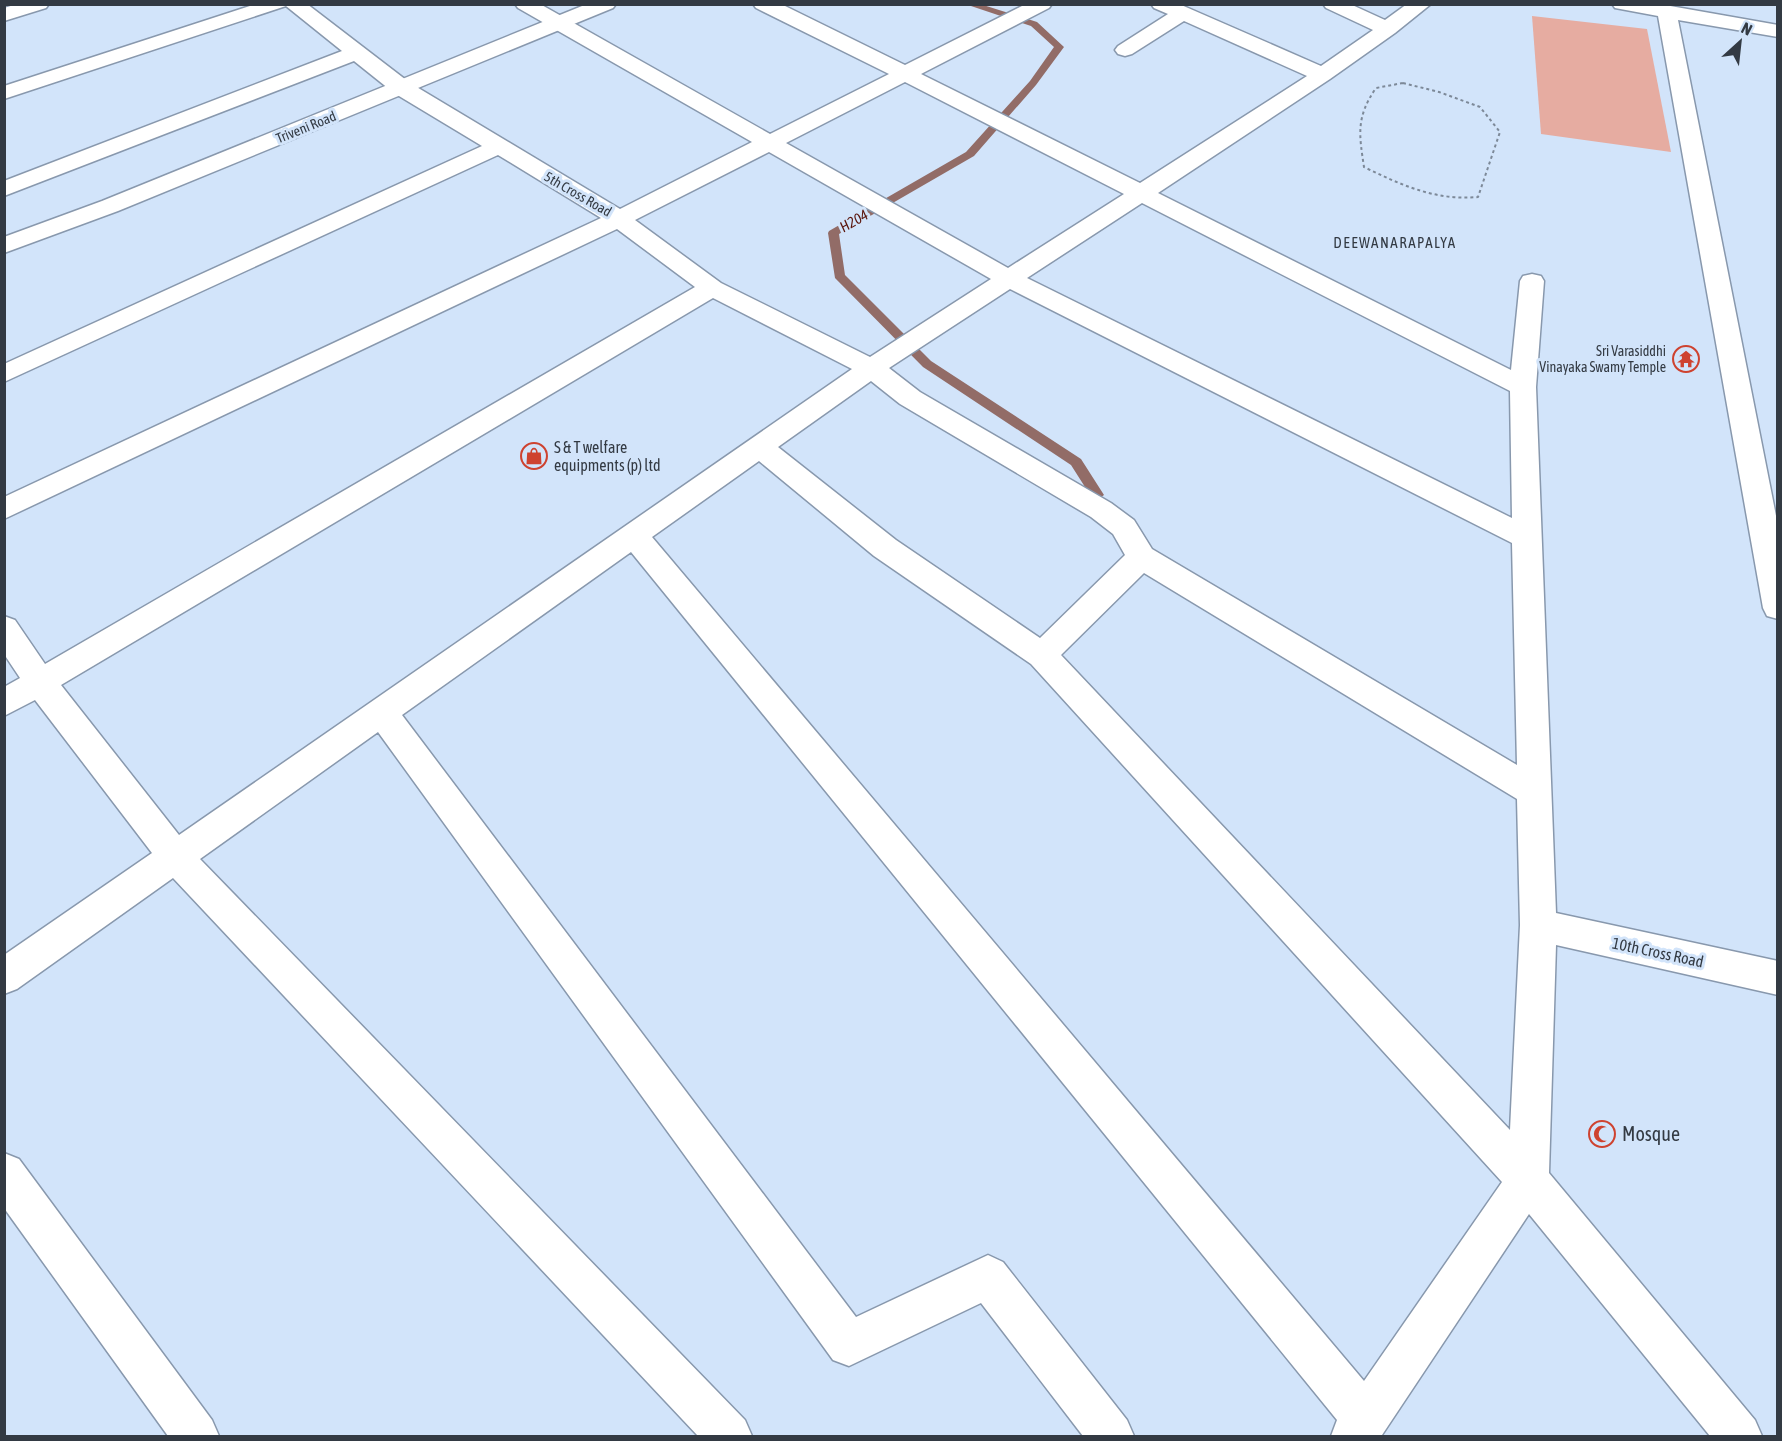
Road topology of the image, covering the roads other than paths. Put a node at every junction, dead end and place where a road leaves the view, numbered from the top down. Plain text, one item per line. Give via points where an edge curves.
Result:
1 (39, 4) edge
2 (277, 4) edge
3 (294, 4) edge
4 (525, 4) edge
5 (606, 4) edge
6 (763, 4) edge
7 (817, 4) edge
8 (1161, 4) edge
9 (1333, 4) edge
10 (1421, 4) edge
11 (1632, 5) edge
12 (1667, 12) junction
13 (1024, 13) edge
14 (1182, 14) junction
15 (4, 15) edge
16 (791, 16) junction
17 (559, 24) junction
18 (1388, 29) junction
19 (1778, 31) edge
20 (1125, 50) dead end
21 (356, 53) junction
22 (906, 74) junction
23 (1323, 75) junction
24 (402, 88) junction
25 (4, 93) edge
26 (770, 143) junction
27 (498, 147) junction
28 (4, 189) edge
29 (1141, 193) junction
30 (619, 219) junction
31 (4, 221) edge
32 (12, 243) edge
33 (1008, 279) junction
34 (1532, 281) dead end
35 (712, 288) junction
36 (882, 361) junction
37 (4, 374) edge
38 (1523, 387) junction
39 (760, 447) junction
40 (4, 509) edge
41 (634, 534) junction
42 (1527, 538) junction
43 (1141, 557) junction
44 (1778, 608) edge
45 (4, 628) edge
46 (1042, 655) junction
47 (39, 681) junction
48 (4, 703) edge
49 (382, 712) junction
50 (1534, 792) junction
51 (175, 856) junction
52 (1538, 925) junction
53 (4, 977) edge
54 (1778, 978) edge
55 (4, 1173) edge
56 (1528, 1180) junction
57 (1360, 1428) edge
58 (196, 1437) edge
59 (729, 1437) edge
60 (1111, 1437) edge
61 (1739, 1437) edge

1 - 15 street
2 - 25 street
3 - 21 street, 5th Cross Road
4 - 17 street
5 - 17 street, Triveni Road
6 - 16 street
7 - 16 street
8 - 14 street
9 - 18 street
10 - 18 street
11 - 12 street
12 - 19 street
12 - 44 street
13 - 22 street
14 - 20 street
14 - 23 street
16 - 22 street
17 - 24 street, Triveni Road
17 - 26 street
18 - 23 street
21 - 24 street, 5th Cross Road
21 - 28 street
22 - 26 street
22 - 29 street
23 - 29 street
24 - 27 street, 5th Cross Road
24 - 32 street, Triveni Road
26 - 30 street
26 - 33 street
27 - 30 street, 5th Cross Road
27 - 37 street
29 - 33 street
29 - 38 street
30 - 35 street, 5th Cross Road
30 - 40 street
31 - 32 street
33 - 36 street
33 - 42 street
34 - 38 street
35 - 36 street, 5th Cross Road
35 - 47 street
36 - 39 street
36 - 43 street, 5th Cross Road via 910,398 1124,527
38 - 42 street
39 - 41 street
39 - 46 street via 885,548
41 - 49 street
41 - 57 street
42 - 50 street
43 - 46 street
43 - 50 street
45 - 47 street
46 - 56 street
47 - 48 street
47 - 51 street
49 - 51 street
49 - 60 street via 849,1344 988,1277
50 - 52 street
51 - 53 street
51 - 59 street
52 - 54 street, 10th Cross Road
52 - 56 street
55 - 58 street
56 - 57 street
56 - 61 street

